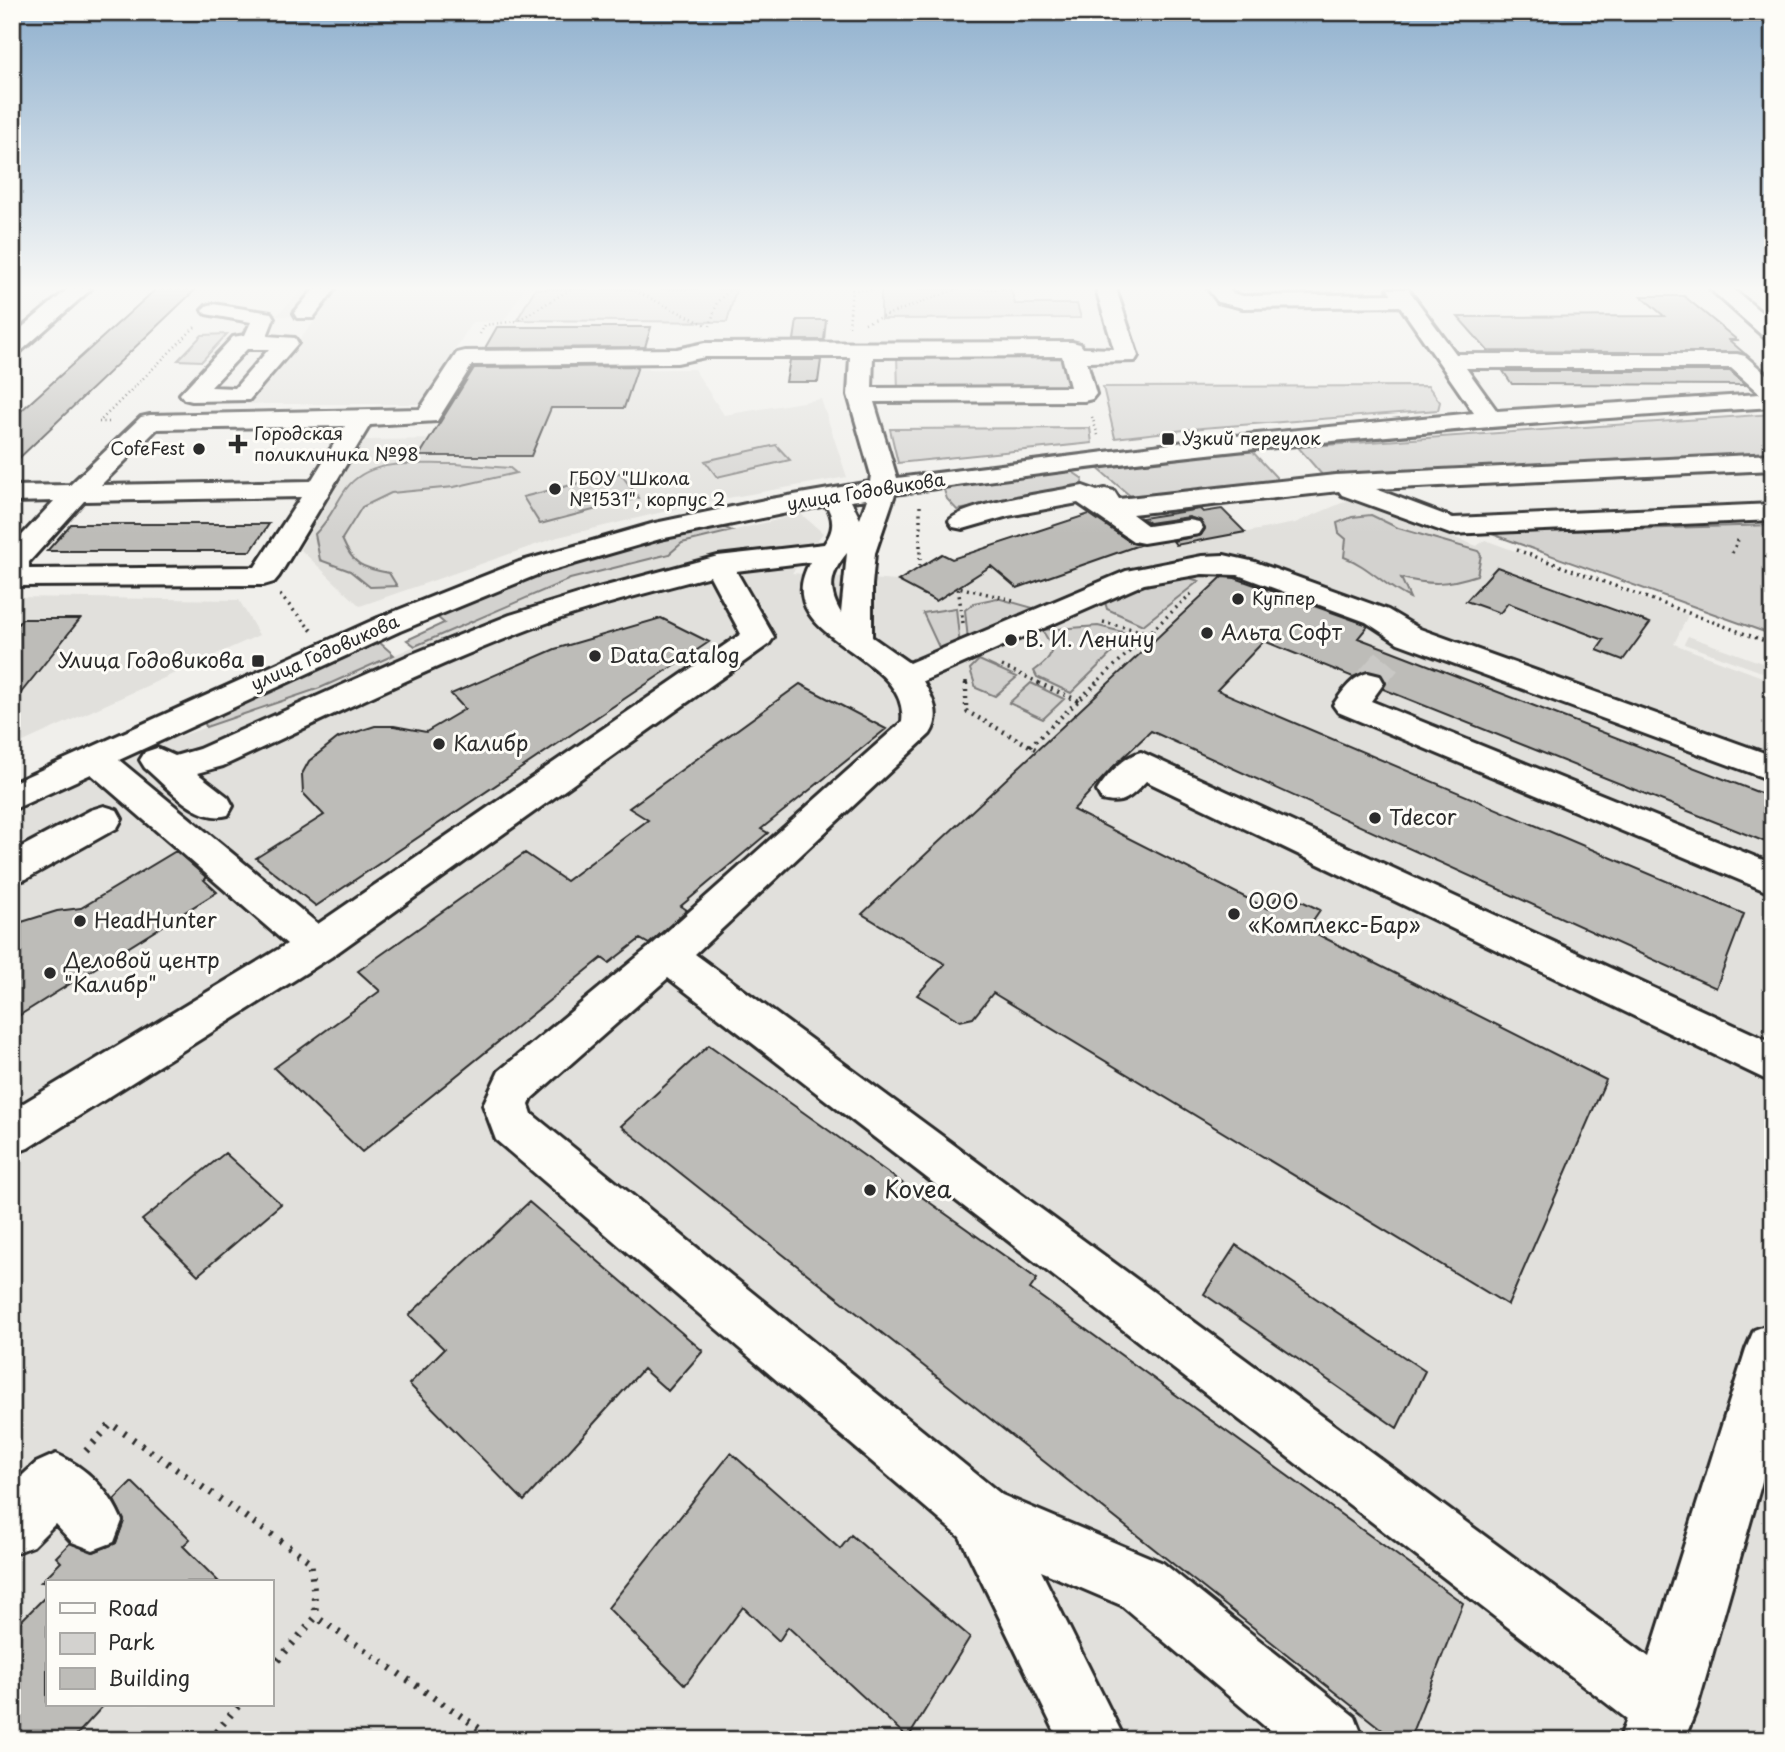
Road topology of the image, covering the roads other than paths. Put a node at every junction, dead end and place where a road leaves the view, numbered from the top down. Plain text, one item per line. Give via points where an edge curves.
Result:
1 (457, 371) edge
2 (861, 371) edge
3 (1077, 371) edge
4 (1457, 371) edge
5 (1748, 371) edge
6 (1773, 393) edge
7 (860, 395) junction
8 (1773, 400) edge
9 (362, 418) junction
10 (1491, 420) junction
11 (1254, 440) junction
12 (1078, 461) junction
13 (1773, 462) edge
14 (1335, 483) junction
15 (884, 486) junction
16 (1296, 487) junction
17 (320, 489) junction
18 (12, 494) edge
19 (76, 494) junction
20 (834, 496) junction
21 (1106, 509) junction
22 (1328, 510) dead end
23 (1773, 512) edge
24 (963, 521) dead end
25 (1189, 528) dead end
26 (834, 551) junction
27 (718, 565) junction
28 (856, 639) junction
29 (905, 677) junction
30 (1368, 683) tunnel mouth
31 (128, 742) junction
32 (94, 758) junction
33 (170, 769) junction
34 (1773, 769) edge
35 (1115, 791) dead end
36 (12, 798) edge
37 (215, 806) dead end
38 (104, 819) dead end
39 (12, 869) edge
40 (1773, 880) edge
41 (317, 946) junction
42 (667, 955) junction
43 (1773, 1064) edge
44 (12, 1134) edge
45 (1773, 1349) edge
46 (74, 1502) road end
47 (981, 1516) junction
48 (12, 1525) edge
49 (1658, 1724) edge
50 (1093, 1740) edge
51 (1332, 1740) edge

1 - 9 street via 428,416
2 - 7 street
3 - 7 street via 1084,394
4 - 10 street
5 - 6 street
7 - 15 street
8 - 10 street, улица Годовикова
9 - 17 street
9 - 19 street via 150,422
10 - 11 street, улица Годовикова
11 - 12 street, улица Годовикова
11 - 16 street
12 - 15 street, улица Годовикова
12 - 21 street via 1104,483
13 - 14 street
14 - 16 street
14 - 23 street via 1450,526
15 - 20 street, улица Годовикова
15 - 28 street via 856,578
16 - 21 street
16 - 22 street
17 - 19 street
17 - 19 street via 264,576 16,578 14,561
18 - 19 street
20 - 26 street via 848,522 845,537
20 - 31 street, улица Годовикова via 681,525 527,568 380,628
21 - 24 street via 1083,494
21 - 25 street via 1143,536
26 - 27 street
26 - 28 street via 815,575 815,597 829,619
27 - 33 street via 521,622 211,758
27 - 41 street via 758,637
28 - 29 street
29 - 34 street via 1136,577 1224,564 1377,616 1402,644
29 - 42 street via 922,716 918,726
30 - 40 street via 1350,705
31 - 32 street, улица Годовикова
31 - 33 street
32 - 36 street, улица Годовикова
32 - 41 street
33 - 37 street
35 - 43 street via 1141,764
38 - 39 street
41 - 44 street
42 - 47 street via 515,1085 506,1105 512,1126
42 - 49 street
45 - 49 street
46 - 48 street
47 - 50 street
47 - 51 street via 1143,1584

